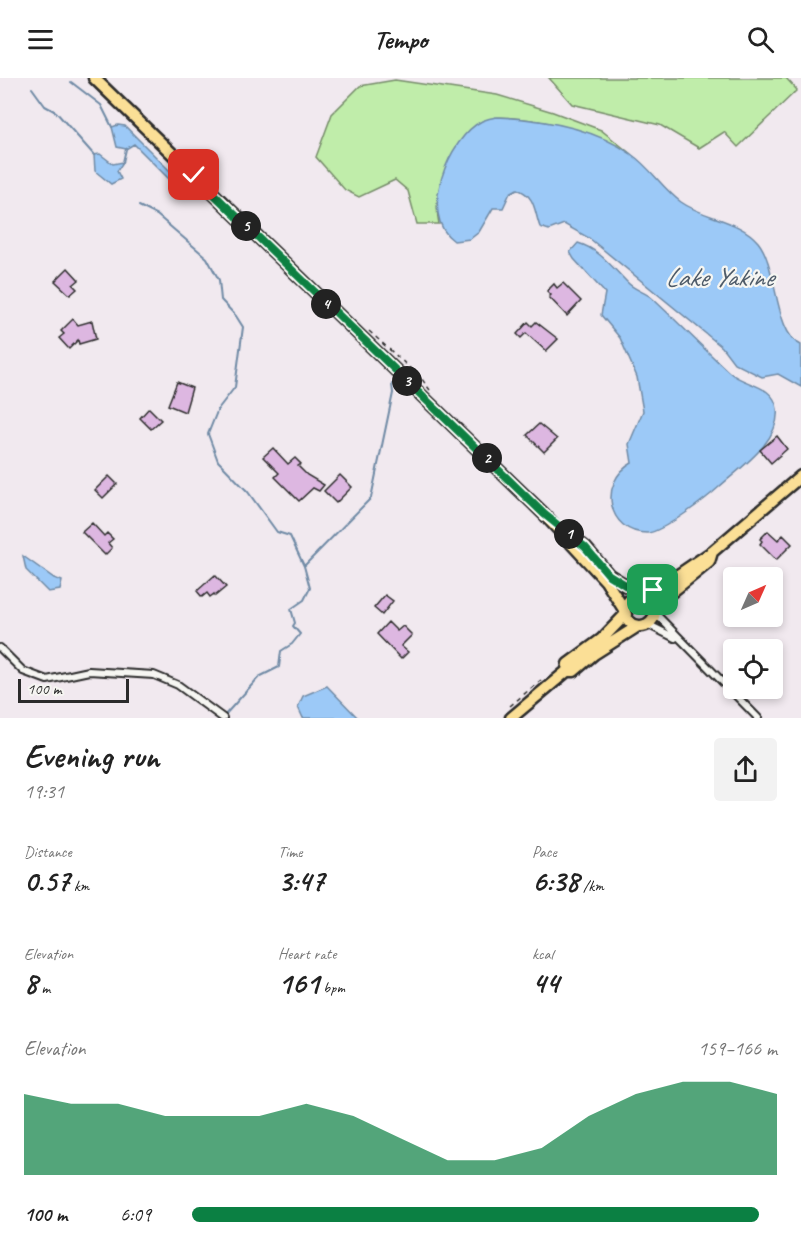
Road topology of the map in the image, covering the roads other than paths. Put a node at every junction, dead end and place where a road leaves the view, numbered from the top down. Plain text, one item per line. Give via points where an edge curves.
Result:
1 (94, 78) edge
2 (801, 476) edge
3 (544, 514) junction
4 (712, 552) junction
5 (644, 597) junction
6 (626, 612) junction
7 (655, 612) junction
8 (643, 625) junction
9 (681, 641) junction
10 (0, 648) edge
11 (567, 671) junction
12 (223, 718) edge
13 (510, 718) edge
14 (758, 718) edge

1 - 3 main road
2 - 4 main road
3 - 5 main road via 585,547 609,575
3 - 6 main road via 606,581
4 - 5 main road
4 - 7 main road via 709,562 668,595
5 - 6 main road via 633,598
5 - 7 main road
6 - 8 main road via 630,622
6 - 11 main road via 602,639 568,664
7 - 8 main road
7 - 9 street
8 - 9 street
8 - 11 main road via 594,654 574,671
9 - 14 street
10 - 12 street via 23,671 47,680 89,671 154,675 178,685
11 - 13 main road

